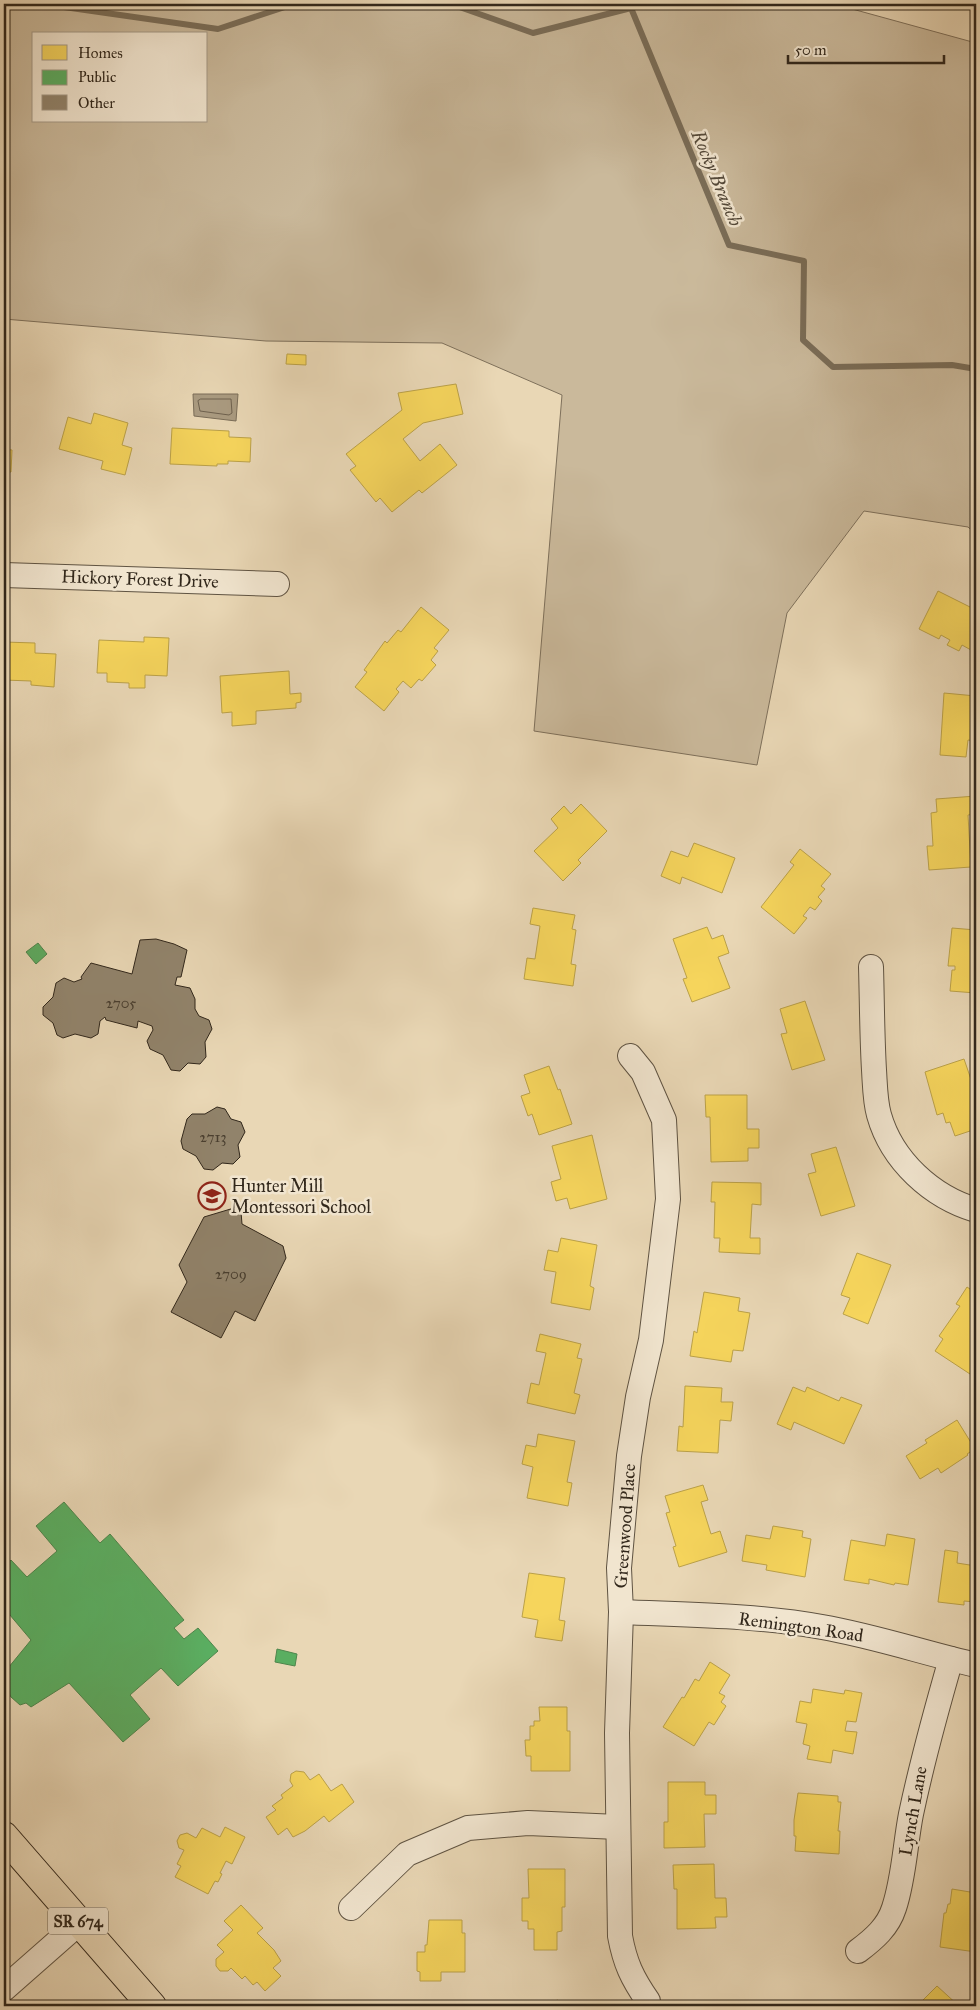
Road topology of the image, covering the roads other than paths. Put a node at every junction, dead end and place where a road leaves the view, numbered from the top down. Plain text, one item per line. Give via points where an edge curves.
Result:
1 (4, 575) edge
2 (277, 584) dead end
3 (871, 967) dead end
4 (630, 1056) dead end
5 (976, 1210) edge
6 (621, 1612) junction
7 (951, 1659) junction
8 (976, 1665) edge
9 (618, 1827) junction
10 (4, 1836) edge
11 (351, 1908) dead end
12 (79, 1923) junction
13 (858, 1951) dead end
14 (4, 1989) edge
15 (648, 2000) dead end
16 (152, 2006) edge

1 - 2 street, Hickory Forest Drive
3 - 5 street via 872,1039 879,1115 904,1162 923,1182 945,1198
4 - 6 street, Greenwood Place via 643,1072 664,1120 668,1199 651,1340 629,1456 619,1568
6 - 7 street, Remington Road via 761,1619 820,1627 877,1638
6 - 9 street, Greenwood Place
7 - 8 street, Remington Road
7 - 13 street, Lynch Lane via 922,1759 894,1910 880,1934
9 - 11 street via 528,1823 468,1828 407,1854
9 - 15 street, Greenwood Place via 620,1936 624,1960 634,1982
10 - 12 main road, SR 674
12 - 14 street
12 - 16 main road, SR 674

